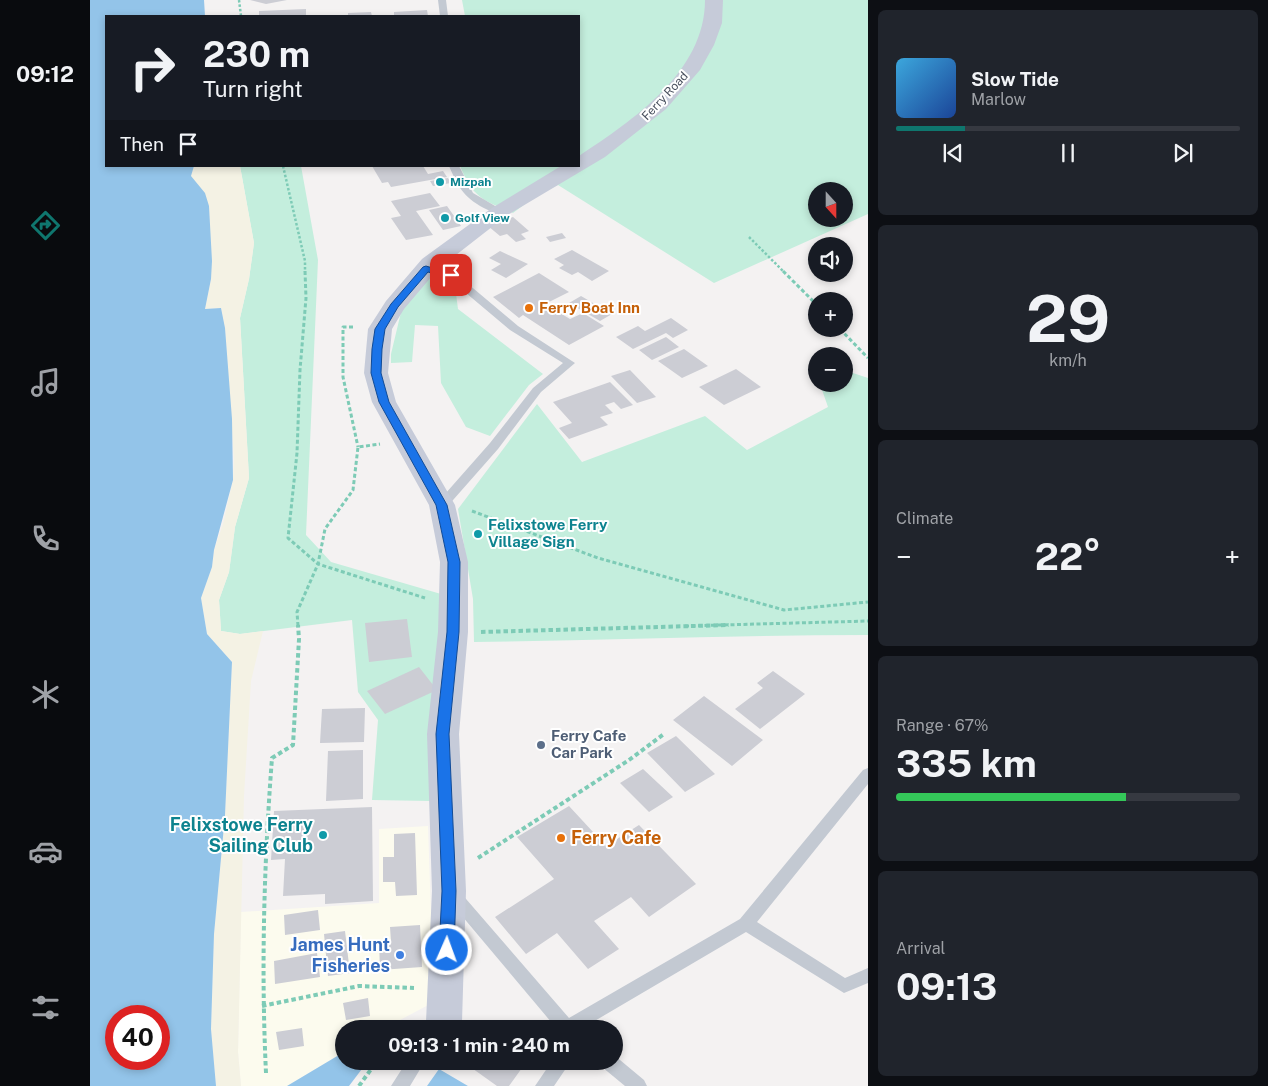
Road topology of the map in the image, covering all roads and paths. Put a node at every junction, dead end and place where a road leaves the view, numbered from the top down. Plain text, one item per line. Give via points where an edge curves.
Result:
1 (239, 0) edge
2 (442, 0) edge
3 (714, 0) edge
4 (241, 15) edge
5 (444, 15) edge
6 (580, 163) edge
7 (283, 167) edge
8 (454, 167) edge
9 (574, 167) edge
10 (499, 212) junction
11 (750, 237) dead end
12 (426, 268) junction
13 (808, 296) edge
14 (343, 327) dead end
15 (848, 337) edge
16 (868, 358) edge
17 (404, 438) junction
18 (358, 447) junction
19 (442, 505) junction
20 (318, 564) junction
21 (427, 599) dead end
22 (868, 602) edge
23 (868, 621) edge
24 (453, 632) junction
25 (664, 734) dead end
26 (868, 774) edge
27 (449, 884) junction
28 (746, 924) junction
29 (868, 975) edge
30 (445, 988) junction
31 (262, 1006) junction
32 (442, 1020) edge
33 (560, 1020) edge
34 (581, 1020) edge
35 (371, 1070) edge
36 (411, 1070) edge
37 (556, 1070) edge
38 (619, 1070) edge
39 (266, 1073) dead end
40 (359, 1086) edge
41 (400, 1086) edge
42 (544, 1086) edge
43 (638, 1086) edge

1 - 4 path
2 - 5 lane
3 - 6 street, Ferry Road via 713,23 708,37 684,78 647,117
7 - 20 path via 305,261 306,298 297,453 288,538
8 - 10 lane via 466,192
9 - 10 street, Ferry Road
10 - 12 street, Ferry Road
11 - 13 path
12 - 17 street, Ferry Road via 394,306 380,329 377,349 376,373 384,402
12 - 19 lane via 451,275 514,328 570,363 537,390 494,446
14 - 18 path via 343,377
15 - 16 path
17 - 18 path
17 - 19 street, Ferry Road
18 - 20 path via 354,490 325,530
19 - 22 path via 474,512 598,558 784,610
19 - 24 street, Ferry Road via 454,562
20 - 21 path
20 - 31 path via 297,612 299,639 293,745 272,758
23 - 24 path
24 - 27 street, Ferry Road via 443,734
25 - 27 path
26 - 28 lane
27 - 30 street, Ferry Road
27 - 33 lane
28 - 29 lane via 844,986
28 - 34 lane
30 - 31 path via 359,986
30 - 32 street, Ferry Road
31 - 39 path
35 - 40 path
36 - 41 lane
37 - 42 lane
38 - 43 lane

